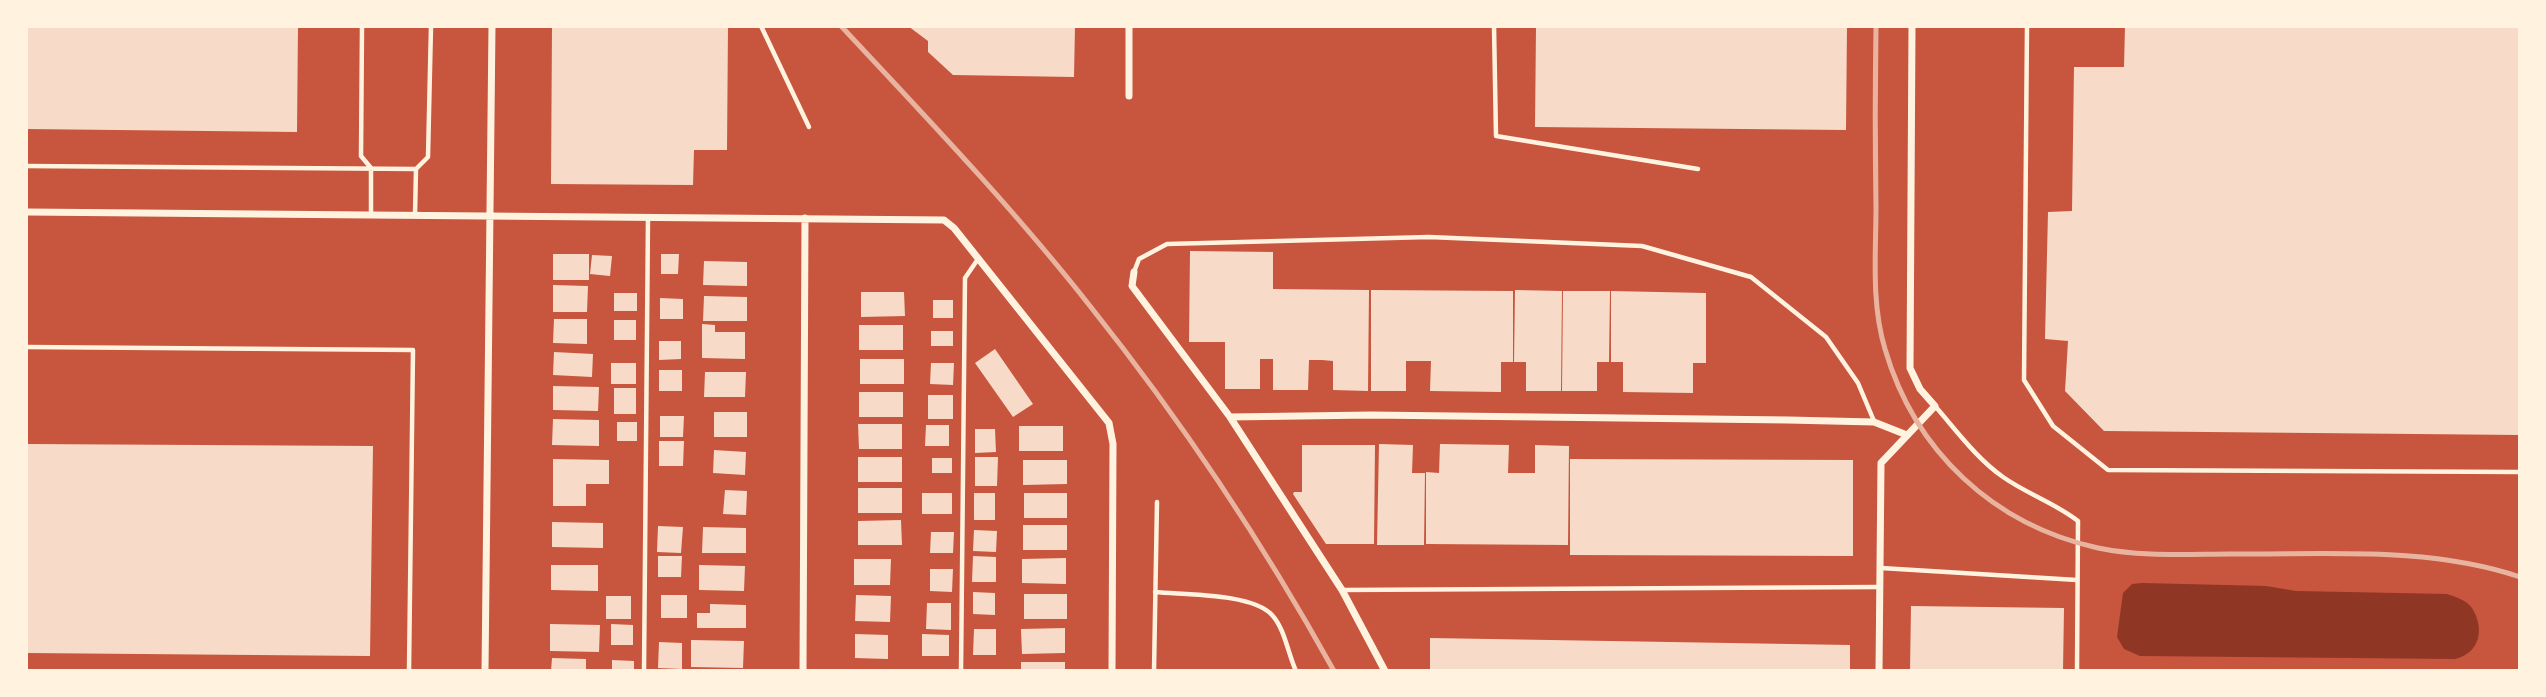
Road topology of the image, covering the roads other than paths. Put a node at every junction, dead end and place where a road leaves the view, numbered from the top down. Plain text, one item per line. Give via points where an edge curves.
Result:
1 (362, 26) edge
2 (431, 26) edge
3 (492, 26) edge
4 (761, 26) edge
5 (1129, 26) edge
6 (1494, 26) edge
7 (1912, 26) edge
8 (2027, 26) edge
9 (1129, 96) dead end
10 (809, 127) dead end
11 (26, 166) edge
12 (371, 168) junction
13 (416, 169) junction
14 (1698, 169) dead end
15 (26, 212) edge
16 (371, 215) junction
17 (415, 216) junction
18 (489, 216) junction
19 (648, 217) junction
20 (805, 218) junction
21 (979, 258) junction
22 (1134, 272) joint
23 (26, 347) edge
24 (1935, 406) junction
25 (1230, 417) junction
26 (1874, 422) junction
27 (1907, 435) junction
28 (2520, 472) edge
29 (1157, 502) dead end
30 (1880, 568) junction
31 (2077, 580) junction
32 (1879, 587) junction
33 (1342, 590) junction
34 (1155, 592) junction
35 (409, 671) edge
36 (485, 671) edge
37 (644, 671) edge
38 (803, 671) edge
39 (961, 671) edge
40 (1112, 671) edge
41 (1154, 671) edge
42 (1296, 671) edge
43 (1385, 671) edge
44 (1879, 671) edge
45 (2077, 671) edge

1 - 12 lane via 361,156
2 - 13 lane via 428,157
3 - 18 street
4 - 10 lane
5 - 9 street
6 - 14 lane via 1496,136
7 - 24 street via 1910,368
8 - 28 lane via 2024,380 2053,426 2108,470
11 - 12 lane
12 - 13 lane
12 - 16 lane
13 - 17 lane
15 - 16 street
16 - 17 street
17 - 18 street
18 - 19 street
18 - 36 street
19 - 20 street
19 - 37 lane
20 - 21 street via 944,220
20 - 38 street
21 - 39 lane via 965,278
21 - 40 street via 1109,423 1113,444
22 - 25 street via 1132,286
22 - 26 lane via 1139,259 1167,244 1429,237 1642,246 1751,277 1826,337 1858,383
23 - 35 lane via 413,350
24 - 27 street
24 - 31 lane via 2001,476 2078,521
25 - 26 street
25 - 33 street
26 - 27 street
27 - 30 street via 1881,463
29 - 34 lane
30 - 31 lane
30 - 32 street
31 - 45 lane
32 - 33 lane
32 - 44 street
33 - 43 street
34 - 41 lane
34 - 42 lane via 1245,601 1263,608 1274,617

